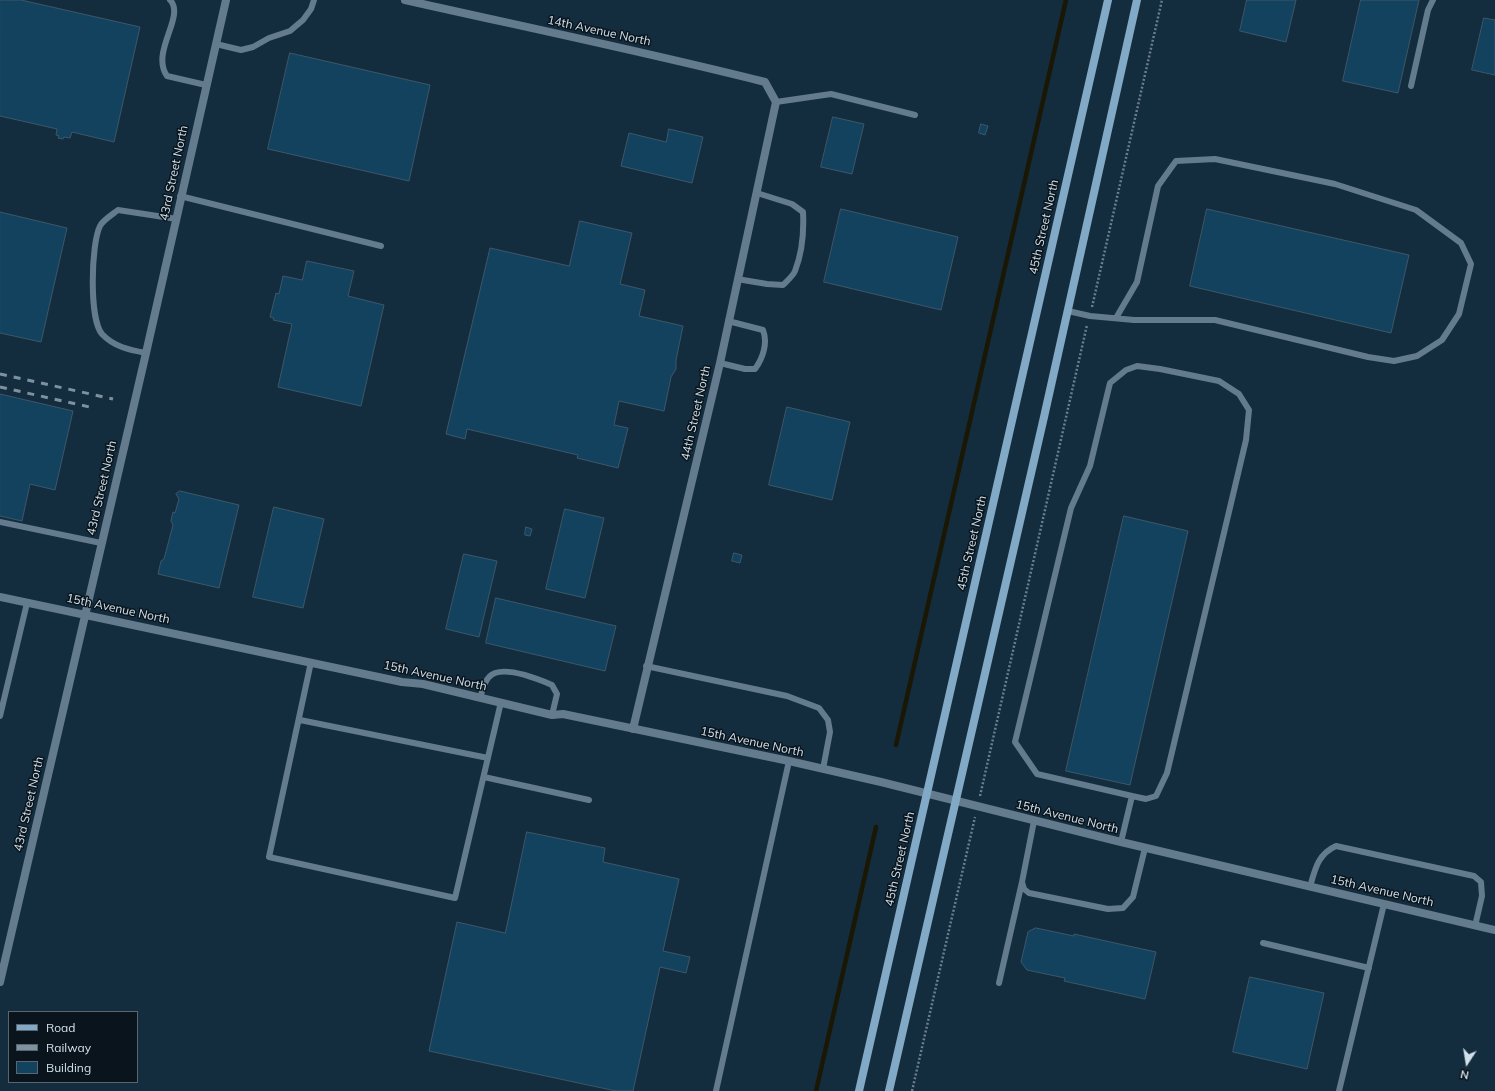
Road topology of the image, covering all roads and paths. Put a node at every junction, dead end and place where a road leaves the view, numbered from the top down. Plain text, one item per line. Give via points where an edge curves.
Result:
1 (170, 0) edge
2 (226, 0) edge
3 (314, 0) edge
4 (405, 0) edge
5 (1108, 0) edge
6 (1137, 0) edge
7 (1162, 0) edge
8 (1433, 0) edge
9 (430, 3) edge
10 (216, 44) junction
11 (206, 85) junction
12 (1411, 86) dead end
13 (776, 102) junction
14 (915, 115) dead end
15 (757, 193) junction
16 (180, 196) junction
17 (177, 219) junction
18 (381, 246) dead end
19 (738, 279) junction
20 (1068, 311) junction
21 (1090, 316) junction
22 (1116, 318) junction
23 (728, 321) junction
24 (146, 353) junction
25 (720, 363) junction
26 (0, 522) edge
27 (101, 543) junction
28 (0, 597) edge
29 (27, 603) junction
30 (85, 615) junction
31 (311, 662) junction
32 (646, 666) junction
33 (480, 698) junction
34 (501, 702) junction
35 (552, 715) junction
36 (0, 716) edge
37 (300, 720) junction
38 (633, 729) junction
39 (488, 758) junction
40 (789, 761) junction
41 (823, 769) junction
42 (484, 777) junction
43 (927, 794) junction
44 (1132, 796) junction
45 (589, 800) dead end
46 (957, 802) junction
47 (977, 807) junction
48 (1034, 821) junction
49 (1121, 842) junction
50 (1145, 848) junction
51 (1022, 882) junction
52 (1310, 887) junction
53 (1384, 904) junction
54 (1475, 926) junction
55 (1495, 930) edge
56 (1263, 943) dead end
57 (1369, 968) junction
58 (0, 982) edge
59 (999, 983) dead end
60 (716, 1091) edge
61 (859, 1091) edge
62 (889, 1091) edge
63 (912, 1091) edge
64 (1339, 1091) edge

1 - 11 lane via 174,12 161,58 163,70 167,76
2 - 10 street, 43rd Street North
3 - 10 lane via 304,20 290,31 242,50
4 - 9 street, 14th Avenue North
5 - 43 main road, 45th Street North
6 - 20 main road
7 - 21 path
8 - 12 lane via 1428,10
9 - 13 street, 14th Avenue North via 533,30 675,59 765,82
10 - 11 street, 43rd Street North
11 - 16 street, 43rd Street North
13 - 14 lane via 831,94
13 - 15 street, 44th Street North
15 - 19 street, 44th Street North
15 - 19 lane via 792,204 803,212 804,230 799,255 795,272 783,285
16 - 17 street, 43rd Street North
16 - 18 lane
17 - 24 street, 43rd Street North
17 - 24 lane via 118,210 100,225 94,258 93,300 102,333 120,347
19 - 23 street, 44th Street North
20 - 21 lane
20 - 46 main road
21 - 22 lane
21 - 47 path
22 - 22 lane via 1215,320 1368,358 1394,361 1418,356 1442,340 1459,314 1471,264 1461,243 1416,210 1335,184 1214,159 1176,161 1158,186 1137,282
23 - 25 street, 44th Street North
23 - 25 lane via 763,330 766,338 760,362 755,369 746,370
24 - 27 street, 43rd Street North
25 - 32 street, 44th Street North
26 - 27 lane
27 - 30 street, 43rd Street North
28 - 29 street, 15th Avenue North
29 - 30 street, 15th Avenue North
29 - 36 lane
30 - 31 street, 15th Avenue North
30 - 58 street, 43rd Street North
31 - 33 street, 15th Avenue North
31 - 37 lane
32 - 38 street, 44th Street North
32 - 41 lane via 787,696 819,708 828,720 830,732
33 - 34 street, 15th Avenue North
33 - 35 lane via 488,678 501,671 514,673 552,686 557,694
34 - 35 street, 15th Avenue North
34 - 39 lane
35 - 38 street, 15th Avenue North via 563,714
37 - 39 lane
37 - 42 lane via 269,856 455,898
38 - 40 street, 15th Avenue North
39 - 42 lane
40 - 41 street, 15th Avenue North
40 - 60 lane
41 - 43 street, 15th Avenue North
42 - 45 lane
43 - 46 street, 15th Avenue North
43 - 61 main road, 45th Street North
44 - 44 lane via 1037,774 1015,742 1072,508 1090,466 1110,383 1126,370 1137,366 1219,381 1239,394 1249,410 1246,440 1167,774 1156,796 1146,799
44 - 49 lane
46 - 47 street, 15th Avenue North
46 - 62 main road
47 - 48 street, 15th Avenue North
47 - 63 path
48 - 49 street, 15th Avenue North
48 - 51 lane
49 - 50 street, 15th Avenue North
50 - 51 lane via 1133,897 1123,908 1108,909 1029,893 1024,889
50 - 52 street, 15th Avenue North
51 - 59 lane
52 - 53 street, 15th Avenue North
52 - 54 lane via 1323,854 1336,846 1474,876 1481,882 1482,896
53 - 54 street, 15th Avenue North
53 - 57 lane
54 - 55 street, 15th Avenue North
56 - 57 lane
57 - 64 lane

